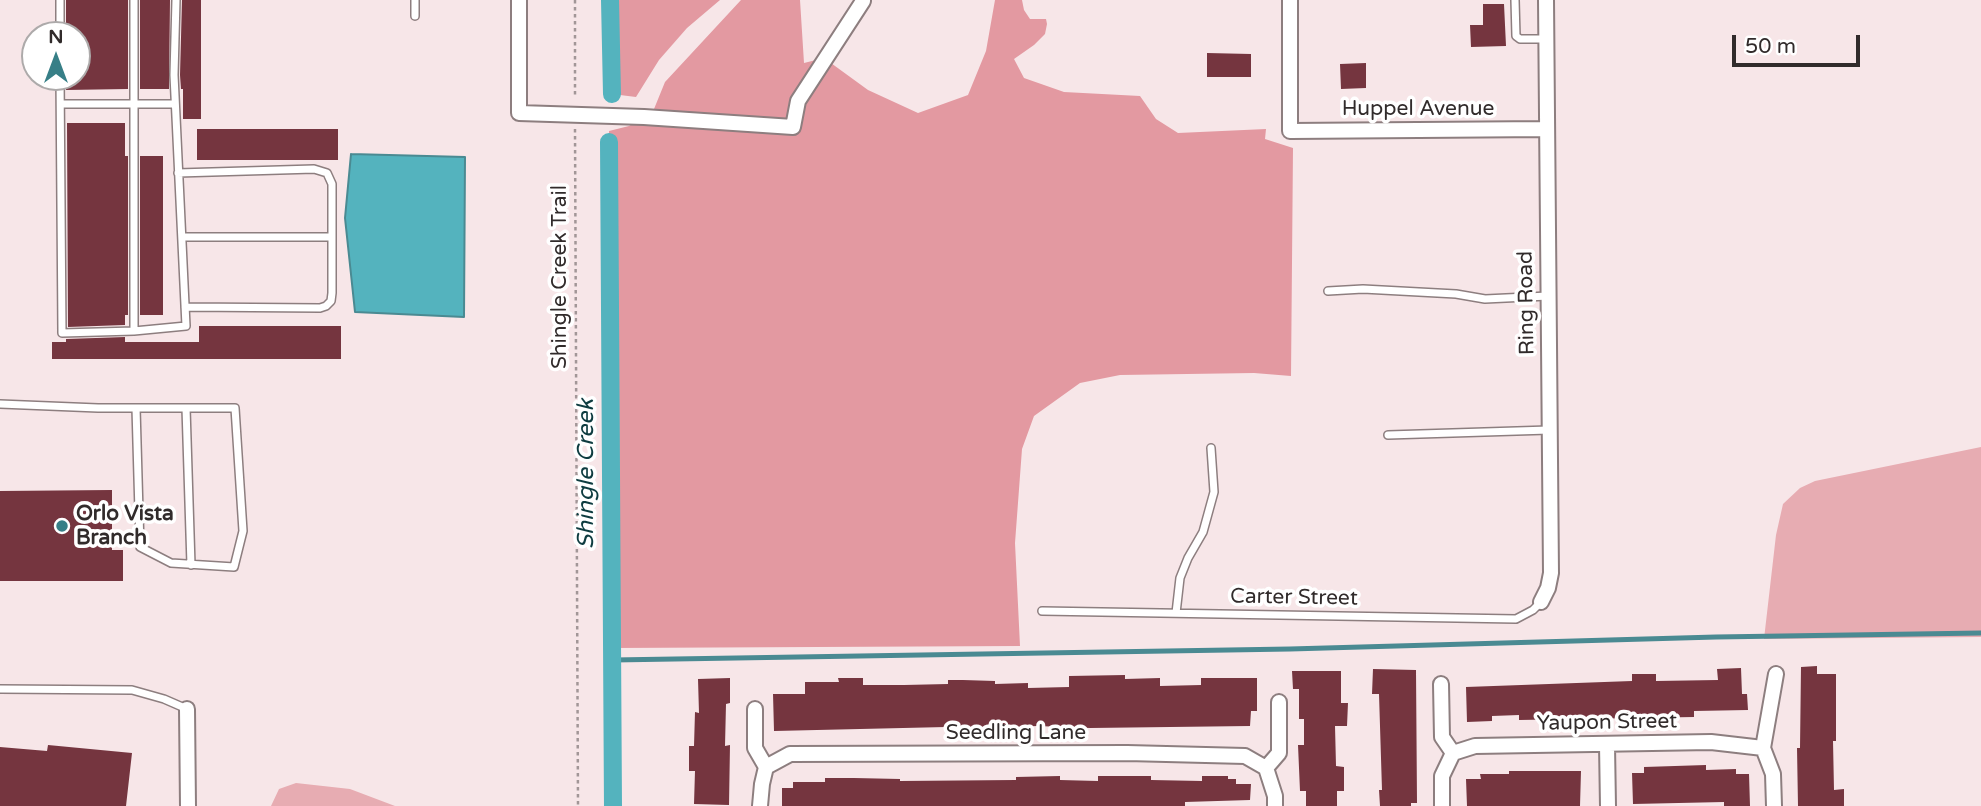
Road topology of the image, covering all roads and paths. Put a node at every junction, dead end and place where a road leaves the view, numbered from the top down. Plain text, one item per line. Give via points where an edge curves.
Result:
1 (60, 0) edge
2 (134, 0) edge
3 (176, 0) edge
4 (415, 0) edge
5 (519, 0) edge
6 (575, 0) edge
7 (1290, 0) edge
8 (1515, 0) edge
9 (1546, 0) edge
10 (863, 1) edge
11 (415, 16) dead end
12 (60, 21) edge
13 (1546, 39) junction
14 (61, 91) edge
15 (61, 104) junction
16 (176, 104) junction
17 (135, 105) junction
18 (575, 114) junction
19 (1546, 129) junction
20 (178, 173) junction
21 (182, 237) junction
22 (332, 237) junction
23 (1328, 291) dead end
24 (1548, 296) junction
25 (185, 307) junction
26 (134, 331) junction
27 (0, 404) edge
28 (136, 408) junction
29 (186, 408) junction
30 (1549, 430) junction
31 (1388, 435) dead end
32 (1211, 448) dead end
33 (191, 565) junction
34 (1541, 602) joint
35 (1042, 611) dead end
36 (1176, 613) junction
37 (1776, 674) dead end
38 (1441, 684) dead end
39 (0, 689) edge
40 (1279, 702) dead end
41 (187, 709) joint
42 (755, 709) dead end
43 (1607, 745) junction
44 (1763, 748) junction
45 (1453, 753) junction
46 (766, 767) junction
47 (1266, 768) junction
48 (188, 806) edge
49 (578, 806) edge
50 (760, 806) edge
51 (1275, 806) edge
52 (1443, 806) edge
53 (1608, 806) edge
54 (1774, 806) edge

1 - 12 lane
2 - 17 lane
3 - 16 lane
4 - 11 lane
5 - 18 street via 519,113
6 - 18 path, Shingle Creek Trail
7 - 19 street, Huppel Avenue via 1290,131
8 - 13 lane via 1516,36
9 - 13 street, Ring Road
10 - 18 street via 798,101 793,127
13 - 19 street, Ring Road
14 - 15 lane
15 - 17 lane
15 - 26 lane via 62,333
16 - 17 lane
16 - 20 lane
17 - 26 lane
18 - 49 path, Shingle Creek Trail
19 - 24 street, Ring Road
20 - 21 lane
20 - 22 lane via 314,169 327,173 332,184
21 - 22 lane
21 - 25 lane
22 - 25 lane via 332,293 326,306
23 - 24 lane via 1363,289 1485,299
24 - 30 street, Ring Road
25 - 26 lane via 186,326
27 - 28 lane
28 - 29 lane
28 - 33 lane via 140,547 171,563
29 - 33 lane
29 - 33 lane via 235,408 243,531 234,567
30 - 31 lane
30 - 34 street, Ring Road via 1551,573
32 - 36 lane via 1214,492 1203,532 1180,578
34 - 36 lane, Carter Street via 1516,619
35 - 36 lane, Carter Street
37 - 44 street
38 - 45 street via 1443,737
39 - 41 lane via 132,690
40 - 47 street via 1279,753
41 - 48 street
42 - 46 street via 755,748
43 - 44 street, Yaupon Street via 1711,742
43 - 45 street, Yaupon Street via 1475,746
43 - 53 street
44 - 54 street via 1773,774
45 - 52 street via 1442,776
46 - 47 street, Seedling Lane via 790,754 1127,753 1245,756
46 - 50 street
47 - 51 street

